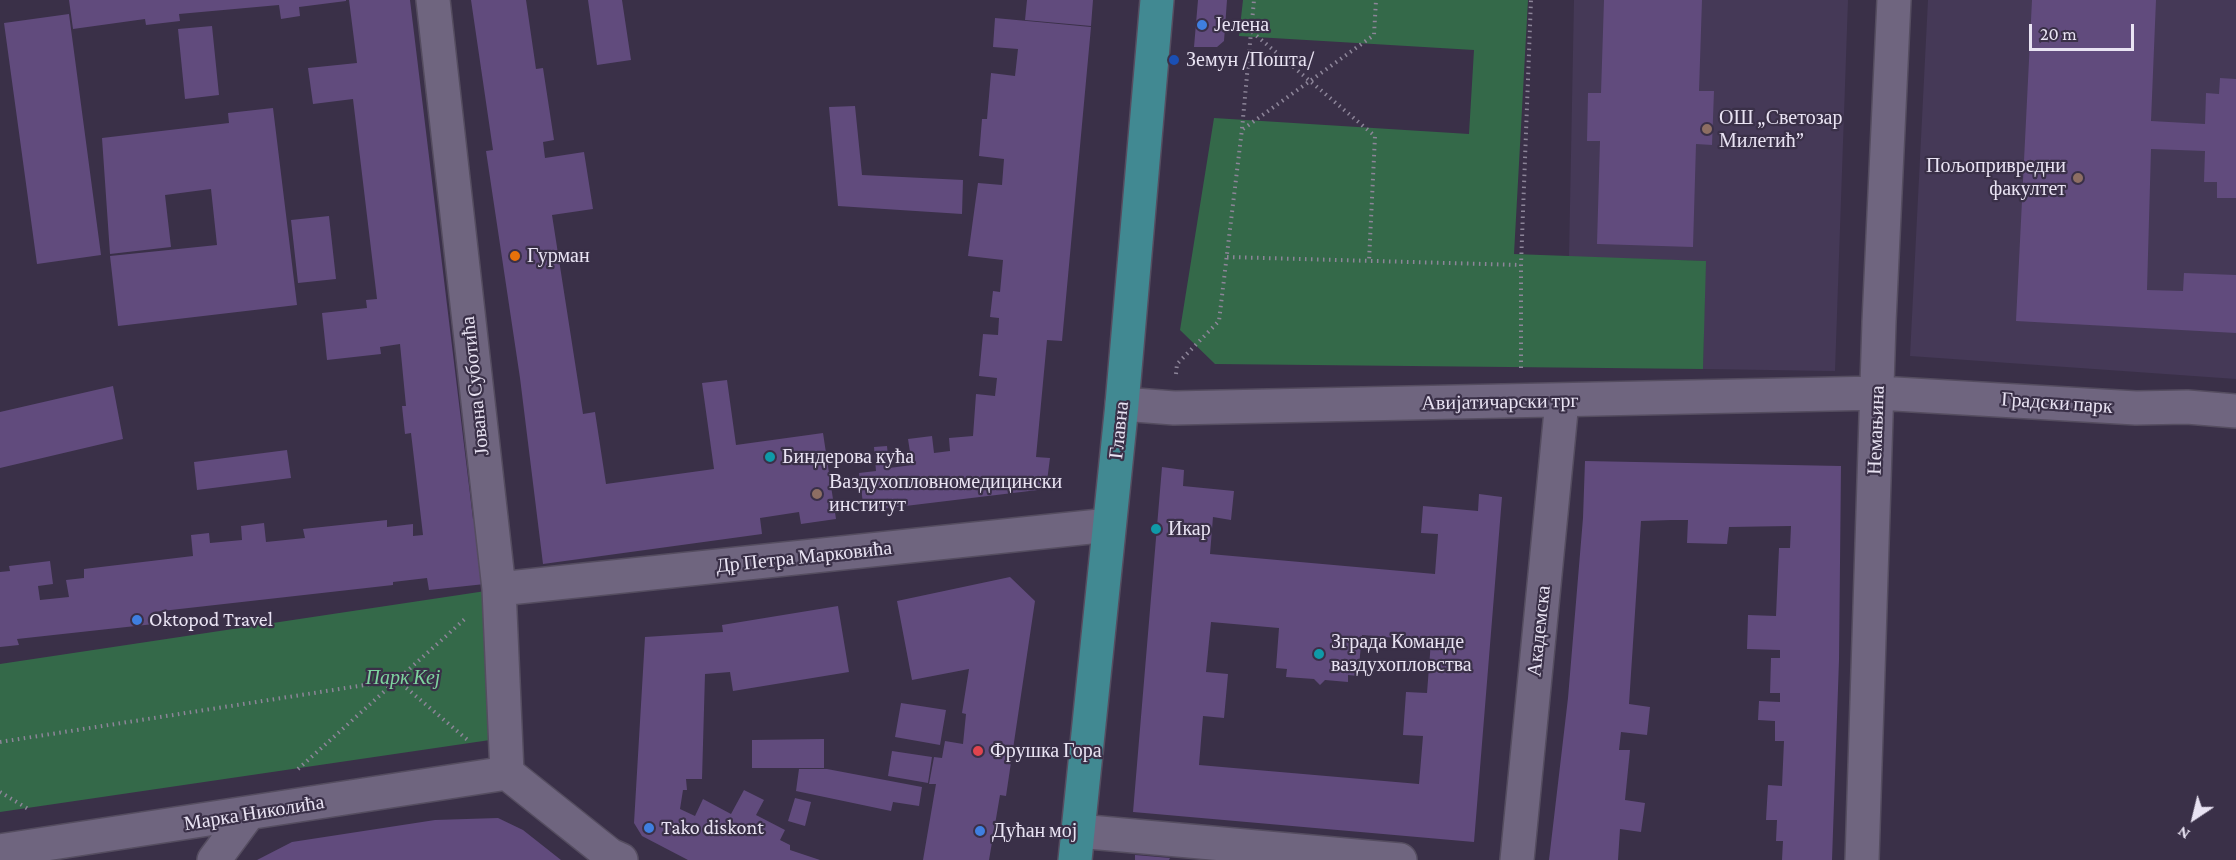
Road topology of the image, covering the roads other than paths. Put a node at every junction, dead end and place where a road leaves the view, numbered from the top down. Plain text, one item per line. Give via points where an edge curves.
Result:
1 (433, 0) edge
2 (1157, 0) edge
3 (1894, 0) edge
4 (1878, 393) junction
5 (1562, 401) junction
6 (1122, 404) junction
7 (2236, 411) edge
8 (1109, 525) junction
9 (498, 589) junction
10 (507, 773) junction
11 (248, 814) junction
12 (1077, 846) edge
13 (0, 850) edge
14 (613, 858) edge
15 (214, 860) edge
16 (1400, 860) edge
17 (1517, 860) edge
18 (1862, 860) edge

1 - 9 street, Јована Суботића
2 - 6 main road, Главна
3 - 4 street, Немањина
4 - 5 street, Авијатичарски трг
4 - 7 street, Градски парк
4 - 18 street, Немањина
5 - 6 street, Авијатичарски трг via 1174,408
5 - 17 street, Академска
6 - 8 main road, Главна
8 - 9 street, Др Петра Марковића
8 - 12 main road, Главна
9 - 10 street, Јована Суботића
10 - 11 street, Марка Николића
10 - 14 street
11 - 13 street, Марка Николића
11 - 15 street
12 - 16 street

